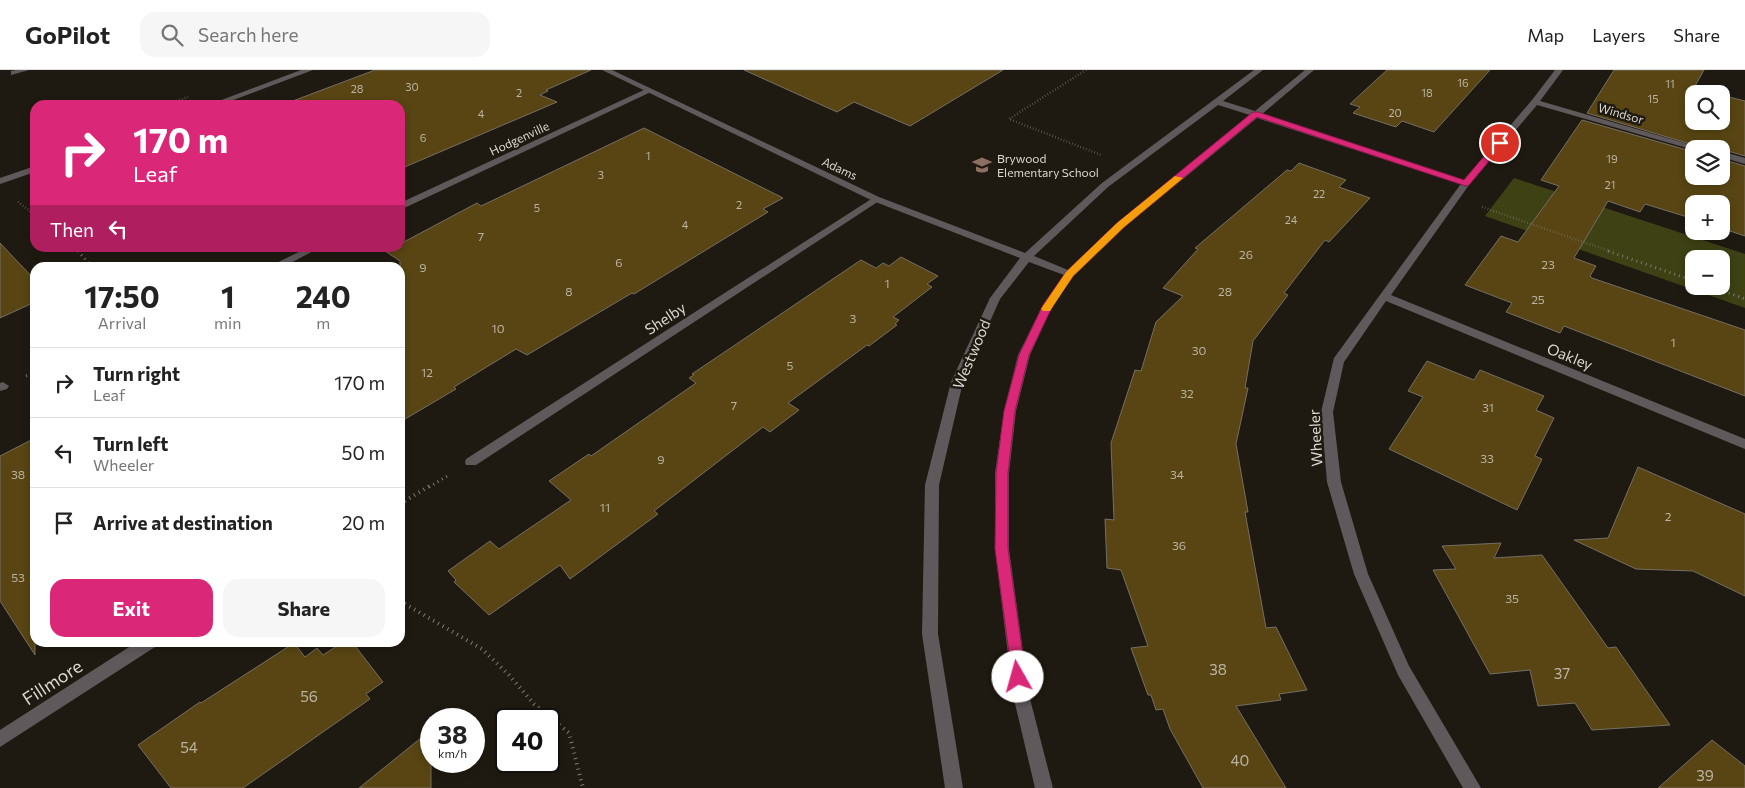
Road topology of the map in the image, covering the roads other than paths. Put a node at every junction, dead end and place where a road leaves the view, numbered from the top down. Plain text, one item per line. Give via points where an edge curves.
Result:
1 (25, 70) edge
2 (309, 70) edge
3 (606, 70) edge
4 (1259, 70) edge
5 (1310, 70) edge
6 (1559, 70) edge
7 (14, 73) dead end
8 (649, 91) junction
9 (226, 100) edge
10 (1218, 102) junction
11 (1535, 102) junction
12 (1256, 114) junction
13 (1685, 144) edge
14 (1730, 157) edge
15 (1745, 161) edge
16 (30, 170) edge
17 (0, 181) edge
18 (1466, 183) junction
19 (876, 199) junction
20 (405, 205) edge
21 (305, 252) edge
22 (1027, 257) junction
23 (284, 262) edge
24 (1070, 274) junction
25 (1383, 296) junction
26 (1745, 444) edge
27 (470, 462) road end
28 (142, 647) edge
29 (0, 739) edge
30 (954, 788) edge
31 (1044, 788) edge
32 (1472, 788) edge

1 - 7 street
2 - 9 street
3 - 8 street, Adams
4 - 10 street, Westwood
5 - 12 street
6 - 11 street, Wheeler
8 - 19 street, Adams
8 - 20 street, Hodgenville
10 - 12 street
10 - 22 street, Westwood via 1105,185
11 - 13 street, Windsor
11 - 18 street, Wheeler
12 - 18 street
12 - 24 street via 1121,225
14 - 15 street
16 - 17 street
18 - 25 street, Wheeler
19 - 22 street, Adams
19 - 27 street, Shelby
21 - 23 street
22 - 24 street, Adams
22 - 30 street, Westwood via 996,298 957,382 932,486 930,634
24 - 31 street via 1048,305 1024,355 1010,411 1002,473 1002,549 1021,695
25 - 26 street, Oakley
25 - 32 street, Wheeler via 1338,361 1327,412 1334,482 1361,574 1403,670
28 - 29 street, Fillmore

